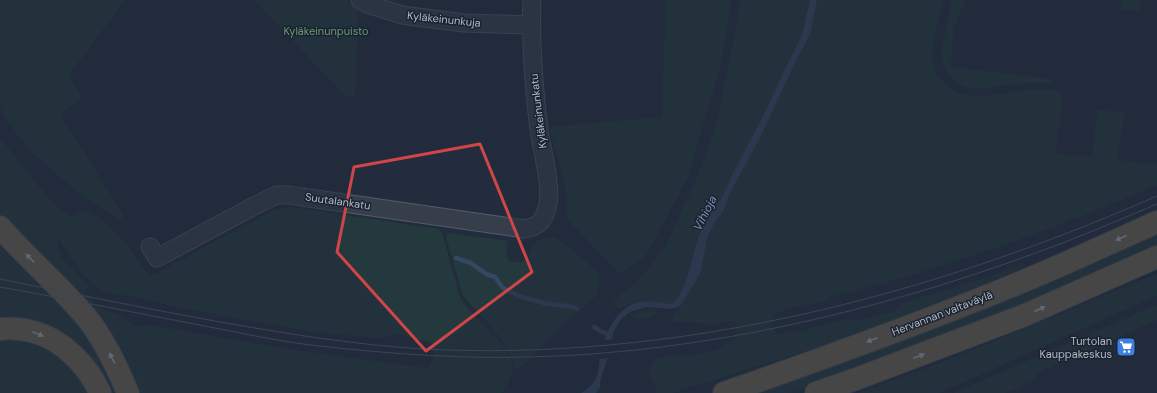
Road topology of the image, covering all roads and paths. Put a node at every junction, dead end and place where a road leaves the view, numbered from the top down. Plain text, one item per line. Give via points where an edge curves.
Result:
1 (360, 0) edge
2 (532, 0) edge
3 (531, 25) junction
4 (543, 220) joint
5 (1157, 222) edge
6 (0, 227) edge
7 (150, 247) dead end
8 (1157, 257) edge
9 (0, 329) edge
10 (100, 393) edge
11 (128, 393) edge
12 (724, 393) edge
13 (816, 393) edge

1 - 3 street, Kyläkeinunkuja via 402,14 464,23
2 - 3 street, Kyläkeinunkatu
3 - 4 street, Kyläkeinunkatu via 539,132 548,182 548,207
4 - 7 street, Suutalankatu via 536,227 525,229 302,196 277,195 157,258
5 -> 12 highway, Hervannan valtaväylä via 1025,280 944,312
11 -> 6 highway via 111,355 87,319 53,280
13 -> 8 highway via 1025,315
9 -> 10 highway via 35,332 52,340 86,368

